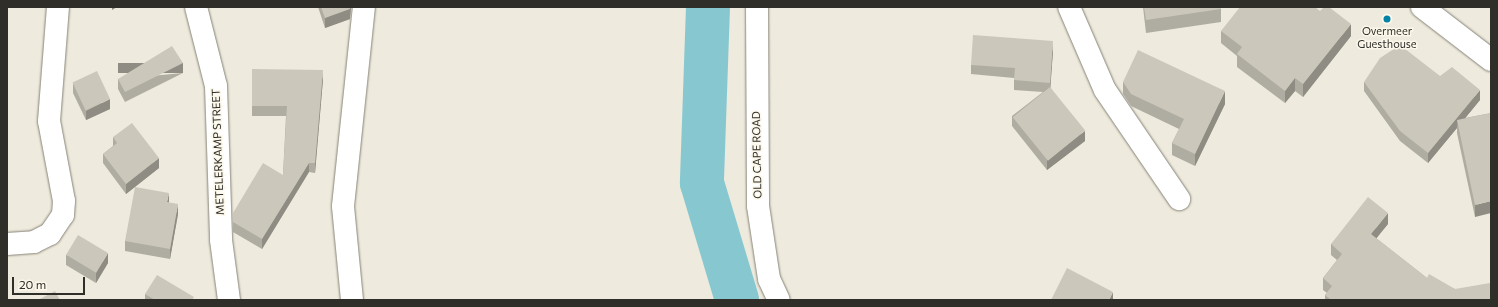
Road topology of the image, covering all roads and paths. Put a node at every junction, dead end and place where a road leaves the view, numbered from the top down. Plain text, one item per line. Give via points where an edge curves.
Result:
1 (58, 7) edge
2 (196, 7) edge
3 (364, 7) edge
4 (757, 7) edge
5 (1069, 7) edge
6 (1422, 7) edge
7 (1491, 60) edge
8 (1179, 199) dead end
9 (7, 244) edge
10 (228, 300) edge
11 (352, 300) edge
12 (779, 300) edge

1 - 9 street via 49,121 64,201 64,215 59,226 39,240
2 - 10 street, METELERKAMP STREET via 216,86 221,240
3 - 11 street via 343,206
4 - 12 street, OLD CAPE ROAD via 758,206 769,279
5 - 8 street via 1094,67
6 - 7 street

